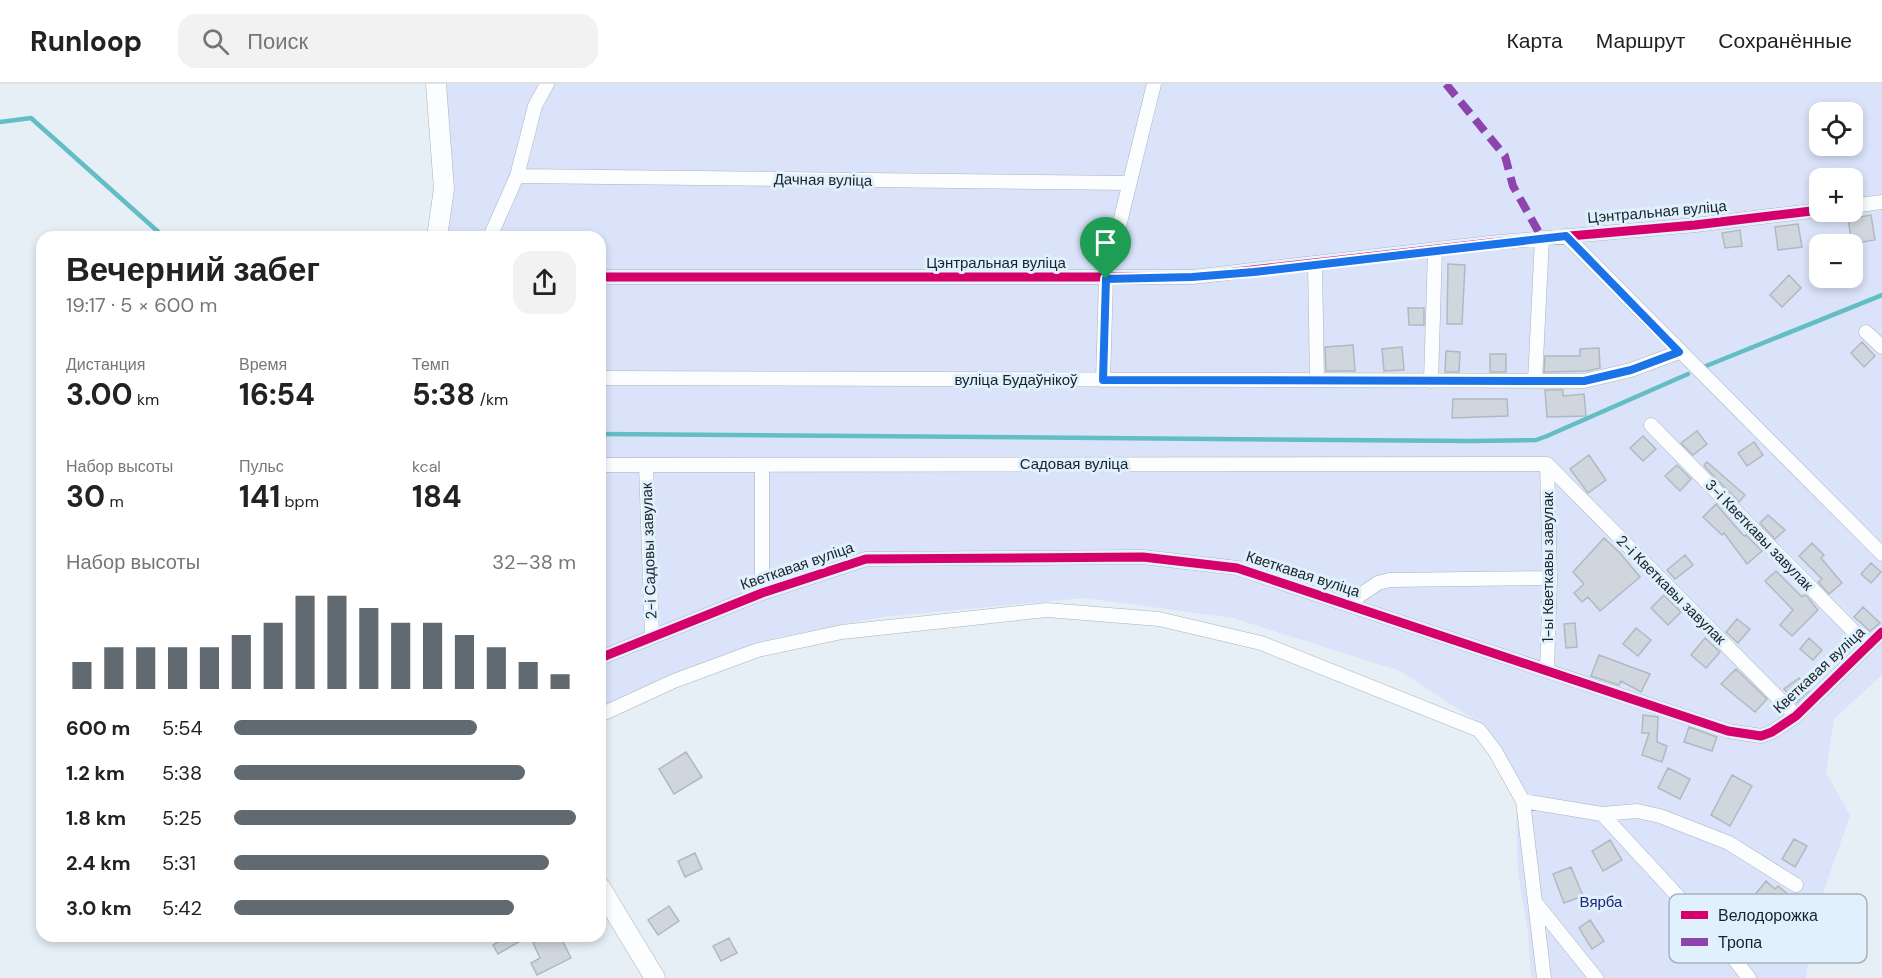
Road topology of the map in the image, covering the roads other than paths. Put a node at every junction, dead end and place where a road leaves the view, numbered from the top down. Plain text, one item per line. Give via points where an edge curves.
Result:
1 (436, 84) edge
2 (547, 84) edge
3 (1154, 84) edge
4 (517, 176) junction
5 (1129, 183) junction
6 (1882, 202) edge
7 (1863, 205) edge
8 (1809, 211) edge
9 (438, 231) edge
10 (493, 231) edge
11 (1566, 236) junction
12 (1542, 238) junction
13 (1435, 250) junction
14 (1315, 264) junction
15 (606, 277) edge
16 (1106, 279) junction
17 (1866, 332) dead end
18 (1882, 348) edge
19 (1679, 352) junction
20 (606, 378) edge
21 (1103, 380) junction
22 (1317, 380) junction
23 (1431, 381) junction
24 (1535, 381) junction
25 (1651, 425) dead end
26 (1547, 464) junction
27 (606, 465) edge
28 (646, 465) junction
29 (762, 465) junction
30 (1882, 554) edge
31 (1550, 578) junction
32 (762, 593) junction
33 (1347, 604) junction
34 (1882, 632) edge
35 (652, 637) junction
36 (1868, 646) junction
37 (606, 656) edge
38 (1547, 670) junction
39 (606, 712) edge
40 (1796, 716) junction
41 (1523, 801) junction
42 (1602, 814) junction
43 (1796, 885) dead end
44 (1676, 894) edge
45 (606, 897) edge
46 (1535, 902) junction
47 (1737, 963) edge
48 (655, 978) edge
49 (1544, 978) edge
50 (1596, 978) edge
51 (1749, 978) edge

1 - 9 main road via 444,189
2 - 4 street via 535,106
3 - 5 street
4 - 5 street, Дачная вуліца
4 - 10 street
5 - 16 street
6 - 7 street
8 - 11 street, Цэнтральная вуліца
11 - 12 street, Цэнтральная вуліца
11 - 19 street
12 - 13 street, Цэнтральная вуліца
12 - 24 street
13 - 14 street, Цэнтральная вуліца
13 - 23 street
14 - 16 street, Цэнтральная вуліца via 1192,277
14 - 22 street
15 - 16 street, Цэнтральная вуліца
16 - 21 street
17 - 18 street
19 - 24 street, вуліца Будаўнікоў via 1631,370 1584,381
19 - 30 street
20 - 21 street, вуліца Будаўнікоў
21 - 22 street, вуліца Будаўнікоў
22 - 23 street, вуліца Будаўнікоў
23 - 24 street, вуліца Будаўнікоў
25 - 36 street, 3-і Кветкавы завулак
26 - 29 street, Садовая вуліца
26 - 31 street, 1-ы Кветкавы завулак
26 - 40 street, 2-і Кветкавы завулак
27 - 28 street, Садовая вуліца
28 - 29 street, Садовая вуліца
28 - 35 street, 2-і Садовы завулак
29 - 32 street
31 - 33 street via 1389,580
31 - 38 street, 1-ы Кветкавы завулак
32 - 33 street, Кветкавая вуліца via 866,559 1143,557 1237,568
32 - 35 street, Кветкавая вуліца
33 - 38 street, Кветкавая вуліца
34 - 36 street, Кветкавая вуліца
35 - 37 street, Кветкавая вуліца
36 - 40 street, Кветкавая вуліца
38 - 40 street, Кветкавая вуліца via 1748,735 1761,736
39 - 41 street via 674,681 758,650 842,632 1047,610 1159,619 1261,643 1479,730
41 - 42 street
41 - 46 street
42 - 43 street via 1637,811 1660,816 1729,843
42 - 44 street
45 - 48 main road
46 - 49 street
46 - 50 street
47 - 51 street

